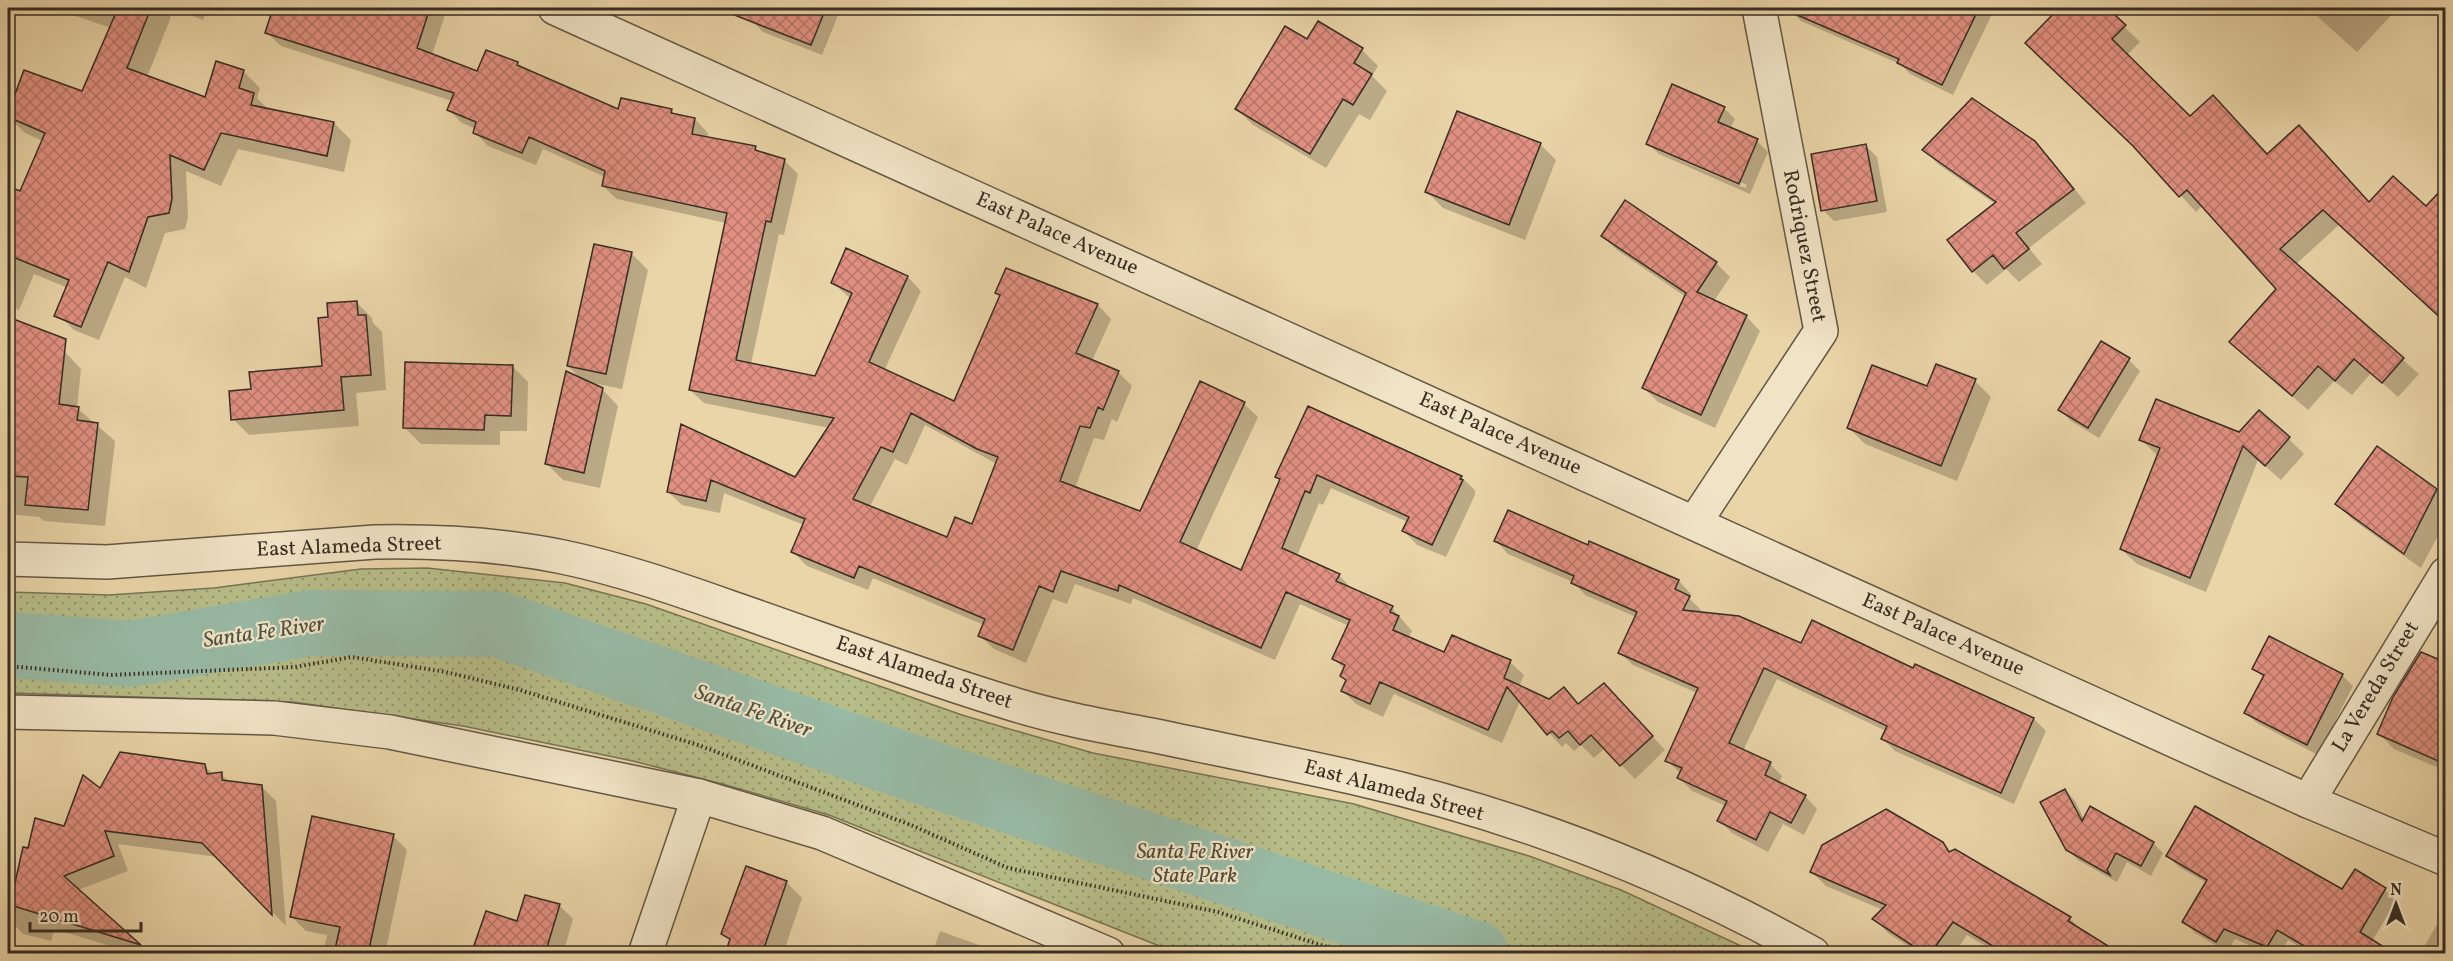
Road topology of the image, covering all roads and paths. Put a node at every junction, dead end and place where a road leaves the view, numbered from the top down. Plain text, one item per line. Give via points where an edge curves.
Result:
1 (555, 8) edge
2 (1759, 8) edge
3 (1695, 522) junction
4 (8, 559) edge
5 (2445, 574) edge
6 (8, 712) edge
7 (699, 796) junction
8 (2308, 801) junction
9 (2445, 860) edge
10 (645, 954) edge
11 (1108, 954) edge
12 (1813, 954) edge

1 - 3 street, East Palace Avenue
2 - 3 street, Rodriquez Street via 1821,331
3 - 8 street, East Palace Avenue
4 - 12 street, East Alameda Street via 107,562 414,541 563,557 686,592 1015,705 1095,726 1349,777 1449,802 1649,874 1752,920
5 - 8 street, La Vereda Street
6 - 7 street via 274,718 340,725
7 - 10 street
7 - 11 street via 822,833
8 - 9 street, East Palace Avenue

